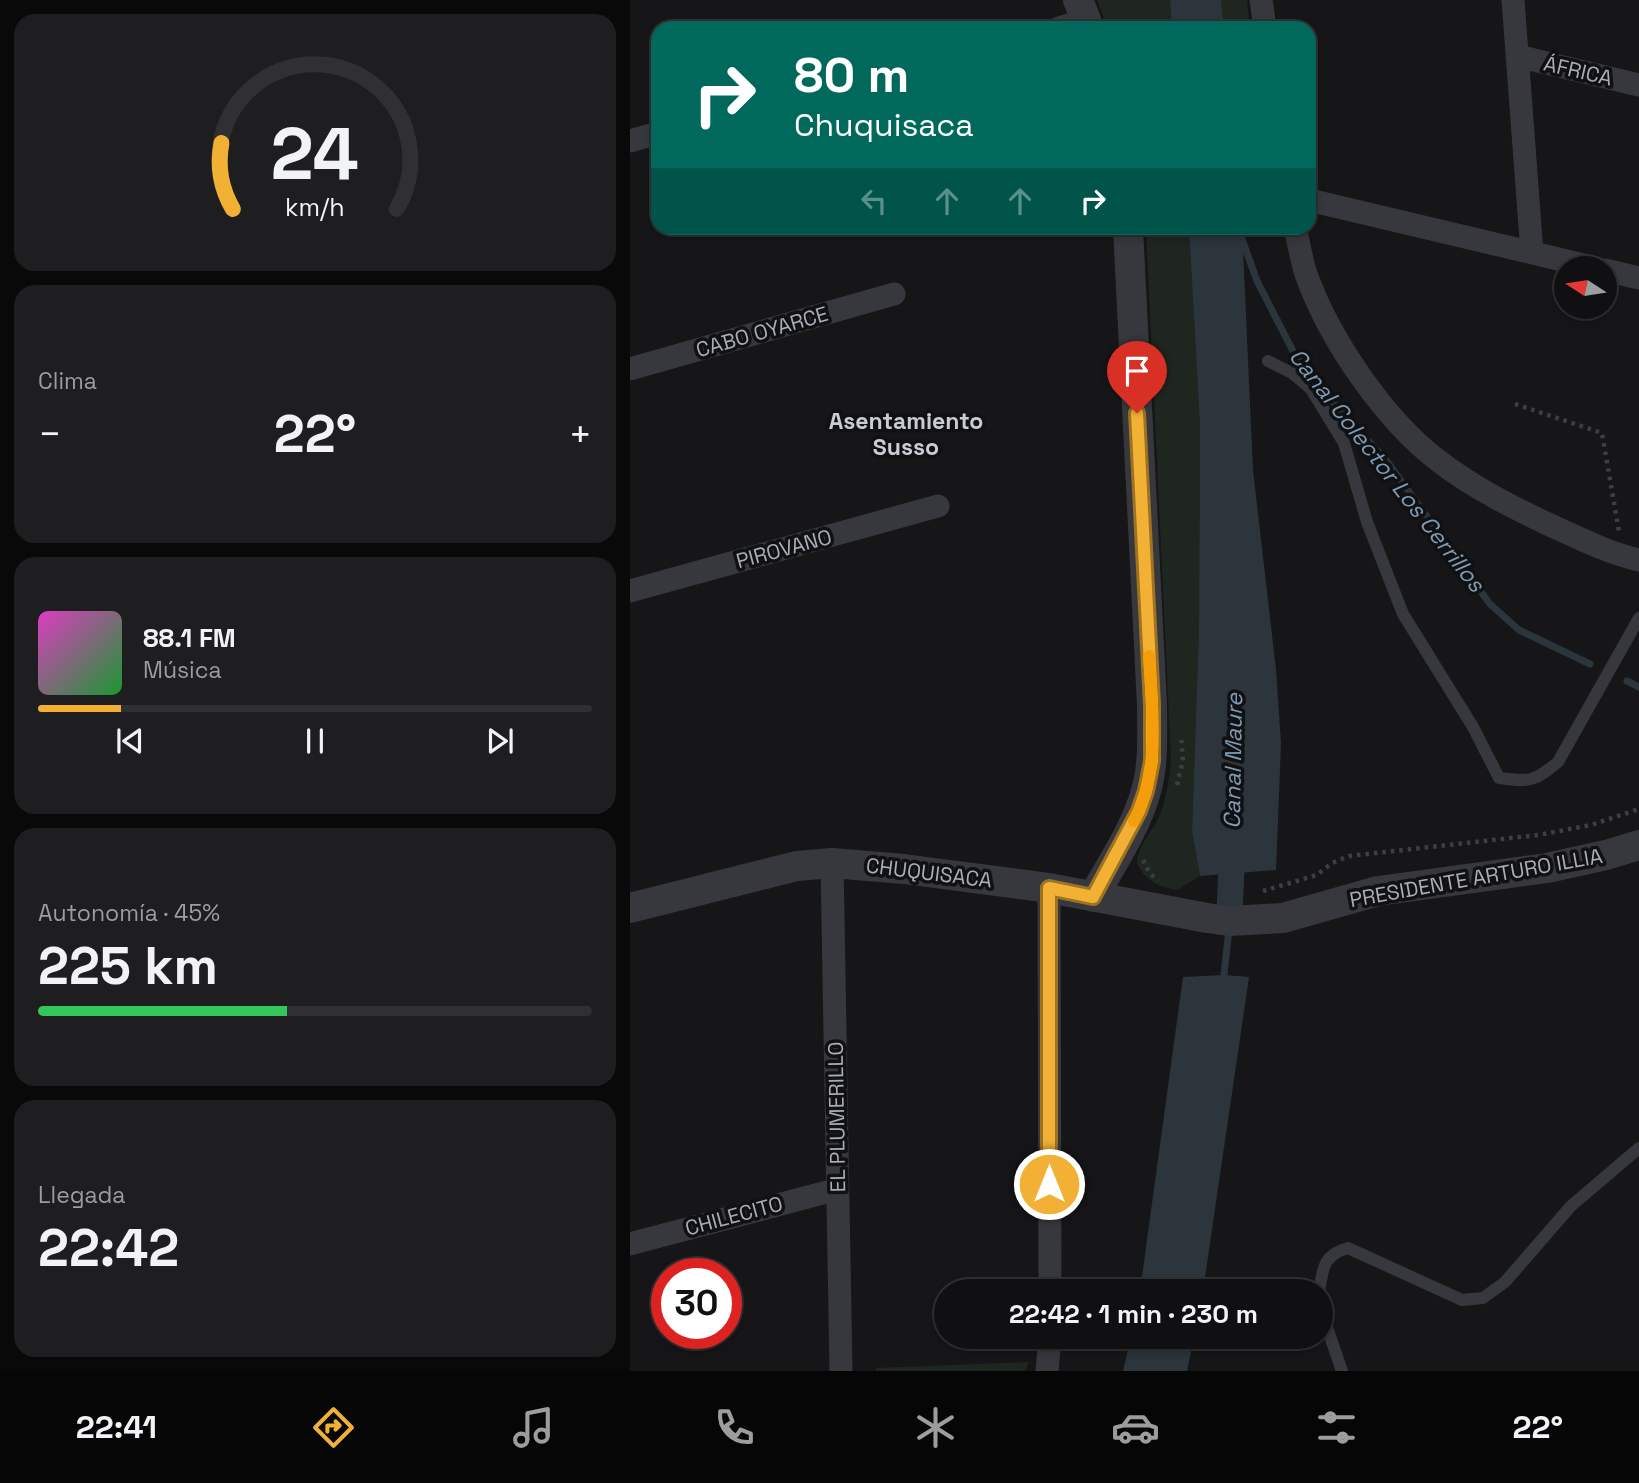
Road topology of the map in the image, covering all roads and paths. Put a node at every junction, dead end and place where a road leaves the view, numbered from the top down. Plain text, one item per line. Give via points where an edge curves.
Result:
1 (1261, 0) edge
2 (1513, 0) edge
3 (1264, 21) edge
4 (1517, 56) junction
5 (1639, 85) edge
6 (651, 135) edge
7 (630, 141) edge
8 (1316, 202) edge
9 (1128, 235) edge
10 (1297, 235) edge
11 (1532, 253) junction
12 (1554, 258) edge
13 (1617, 273) edge
14 (1639, 278) edge
15 (894, 294) dead end
16 (1268, 361) dead end
17 (630, 369) edge
18 (1515, 404) dead end
19 (938, 506) dead end
20 (1631, 558) edge
21 (630, 591) edge
22 (1639, 618) edge
23 (1181, 733) dead end
24 (1173, 795) dead end
25 (1639, 809) edge
26 (1639, 845) edge
27 (1146, 853) dead end
28 (832, 863) junction
29 (1166, 884) dead end
30 (1049, 888) junction
31 (1258, 892) dead end
32 (1093, 897) junction
33 (630, 908) edge
34 (1229, 921) joint
35 (1639, 1148) edge
36 (838, 1189) junction
37 (630, 1244) edge
38 (1050, 1279) edge
39 (1321, 1279) edge
40 (1333, 1345) edge
41 (1049, 1349) edge
42 (841, 1371) edge
43 (1047, 1371) edge
44 (1342, 1371) edge

1 - 3 street
2 - 4 street
4 - 5 street, ÁFRICA
4 - 11 street
6 - 7 street
8 - 11 street
9 - 32 street via 1152,761 1139,811
10 - 20 street via 1321,310 1390,415 1439,461 1505,504
11 - 12 street
13 - 14 street
15 - 17 street, CABO OYARCE
16 - 22 lane via 1311,389 1344,443 1367,522 1403,614 1499,778 1538,779 1558,762
18 - 20 path via 1602,433
19 - 21 street, PIROVANO
23 - 24 path via 1183,761
25 - 31 path via 1591,825 1538,835 1349,856 1317,875
26 - 34 street, PRESIDENTE ARTURO ILLIA via 1547,868 1378,891 1283,918
27 - 29 path via 1143,860 1149,872
28 - 30 street, CHUQUISACA
28 - 33 street, CHUQUISACA via 796,866
28 - 36 street, EL PLUMERILLO
30 - 32 street, CHUQUISACA
30 - 38 street
32 - 34 street, CHUQUISACA
35 - 39 lane via 1571,1206 1505,1282 1483,1298 1462,1300 1348,1248 1334,1252 1323,1266
36 - 37 street, CHILECITO
36 - 42 street, EL PLUMERILLO
40 - 44 lane
41 - 43 street

